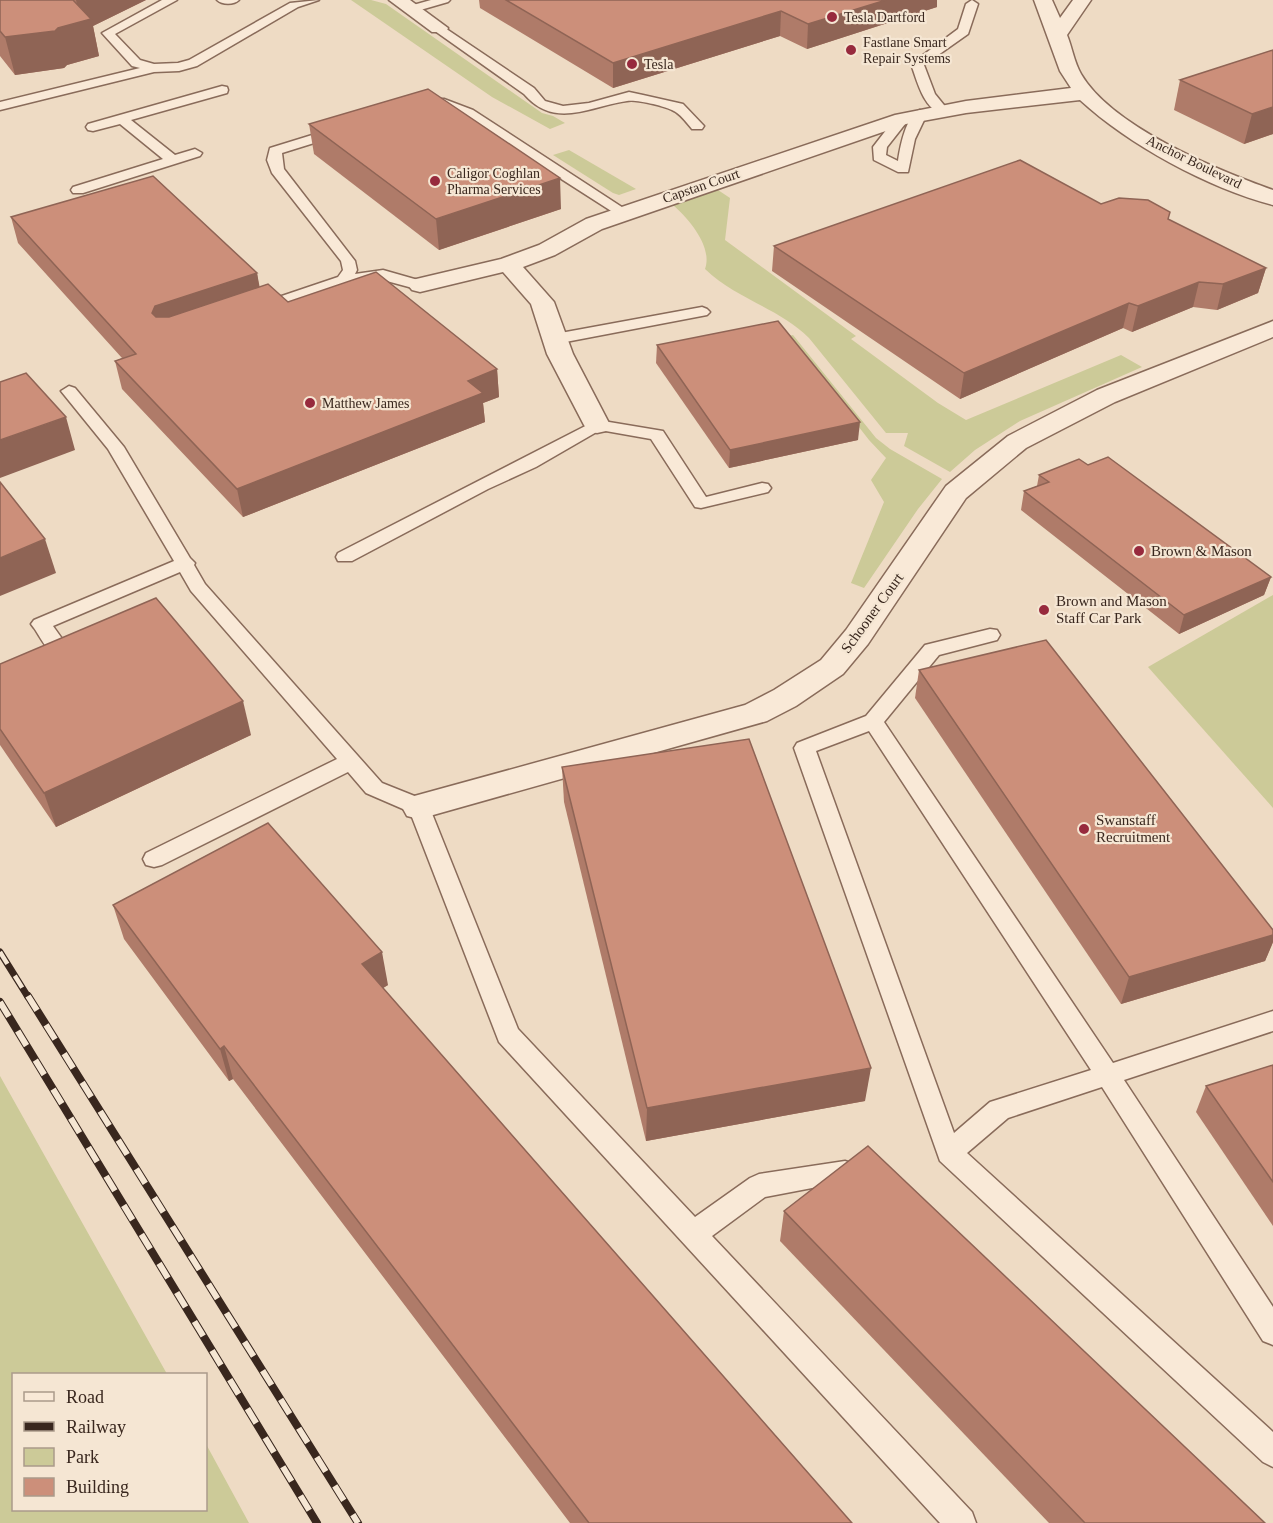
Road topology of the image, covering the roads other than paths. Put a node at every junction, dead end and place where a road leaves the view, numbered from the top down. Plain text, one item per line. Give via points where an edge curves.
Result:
1 (171, 0) edge
2 (223, 0) edge
3 (230, 0) edge
4 (277, 0) edge
5 (313, 0) edge
6 (444, 0) edge
7 (1043, 0) edge
8 (1082, 0) edge
9 (404, 4) edge
10 (972, 4) dead end
11 (280, 13) junction
12 (439, 28) joint
13 (1058, 34) junction
14 (154, 68) junction
15 (222, 90) dead end
16 (1084, 93) junction
17 (1, 106) edge
18 (416, 106) edge
19 (942, 110) junction
20 (122, 119) junction
21 (697, 126) dead end
22 (93, 127) dead end
23 (352, 127) edge
24 (195, 153) dead end
25 (173, 160) junction
26 (78, 190) dead end
27 (1273, 198) edge
28 (624, 213) junction
29 (508, 264) junction
30 (343, 280) junction
31 (420, 285) joint
32 (702, 312) dead end
33 (244, 313) edge
34 (1273, 328) edge
35 (555, 339) junction
36 (69, 391) dead end
37 (597, 425) junction
38 (762, 488) dead end
39 (345, 556) dead end
40 (186, 563) junction
41 (990, 635) dead end
42 (63, 654) edge
43 (873, 721) junction
44 (351, 761) junction
45 (418, 807) junction
46 (154, 859) dead end
47 (1273, 1021) edge
48 (1108, 1076) junction
49 (950, 1153) junction
50 (845, 1172) edge
51 (693, 1234) junction
52 (1273, 1332) edge
53 (1273, 1452) edge
54 (961, 1523) edge

1 - 14 lane via 108,33 136,63
2 - 3 lane
4 - 11 lane
5 - 11 lane
6 - 9 lane
7 - 13 street, Anchor Boulevard
8 - 13 street
9 - 12 street
10 - 19 lane via 964,31 917,64 929,95
11 - 14 lane via 193,63 179,68
12 - 21 lane via 529,91 540,104 575,109 629,96 678,107
13 - 16 street, Anchor Boulevard via 1072,76
14 - 17 lane
15 - 20 lane
16 - 19 street, Capstan Court
16 - 27 street, Anchor Boulevard via 1121,123 1168,152
18 - 28 lane via 444,103 456,107
19 - 28 street, Capstan Court
20 - 22 lane
20 - 25 lane
23 - 30 lane via 275,151 274,160 277,170 348,261 350,270
24 - 25 lane
25 - 26 lane
28 - 29 street, Capstan Court
29 - 31 street, Capstan Court
29 - 35 street via 542,302
30 - 31 lane via 383,275
30 - 33 lane
32 - 35 lane
34 - 45 street, Schooner Court via 1106,396 1017,442 956,492 857,637 832,667 785,698 756,713
35 - 37 street
36 - 40 lane via 116,447
37 - 38 lane via 657,435 701,503
37 - 39 lane
40 - 42 lane via 41,624
40 - 44 lane via 198,587
41 - 43 lane via 932,650
43 - 48 lane
43 - 49 lane via 804,748
44 - 45 lane via 374,788
44 - 46 lane
45 - 51 lane via 508,1035
47 - 48 lane
48 - 49 lane via 999,1110
48 - 52 lane
49 - 53 lane
50 - 51 lane via 759,1186
51 - 54 lane

